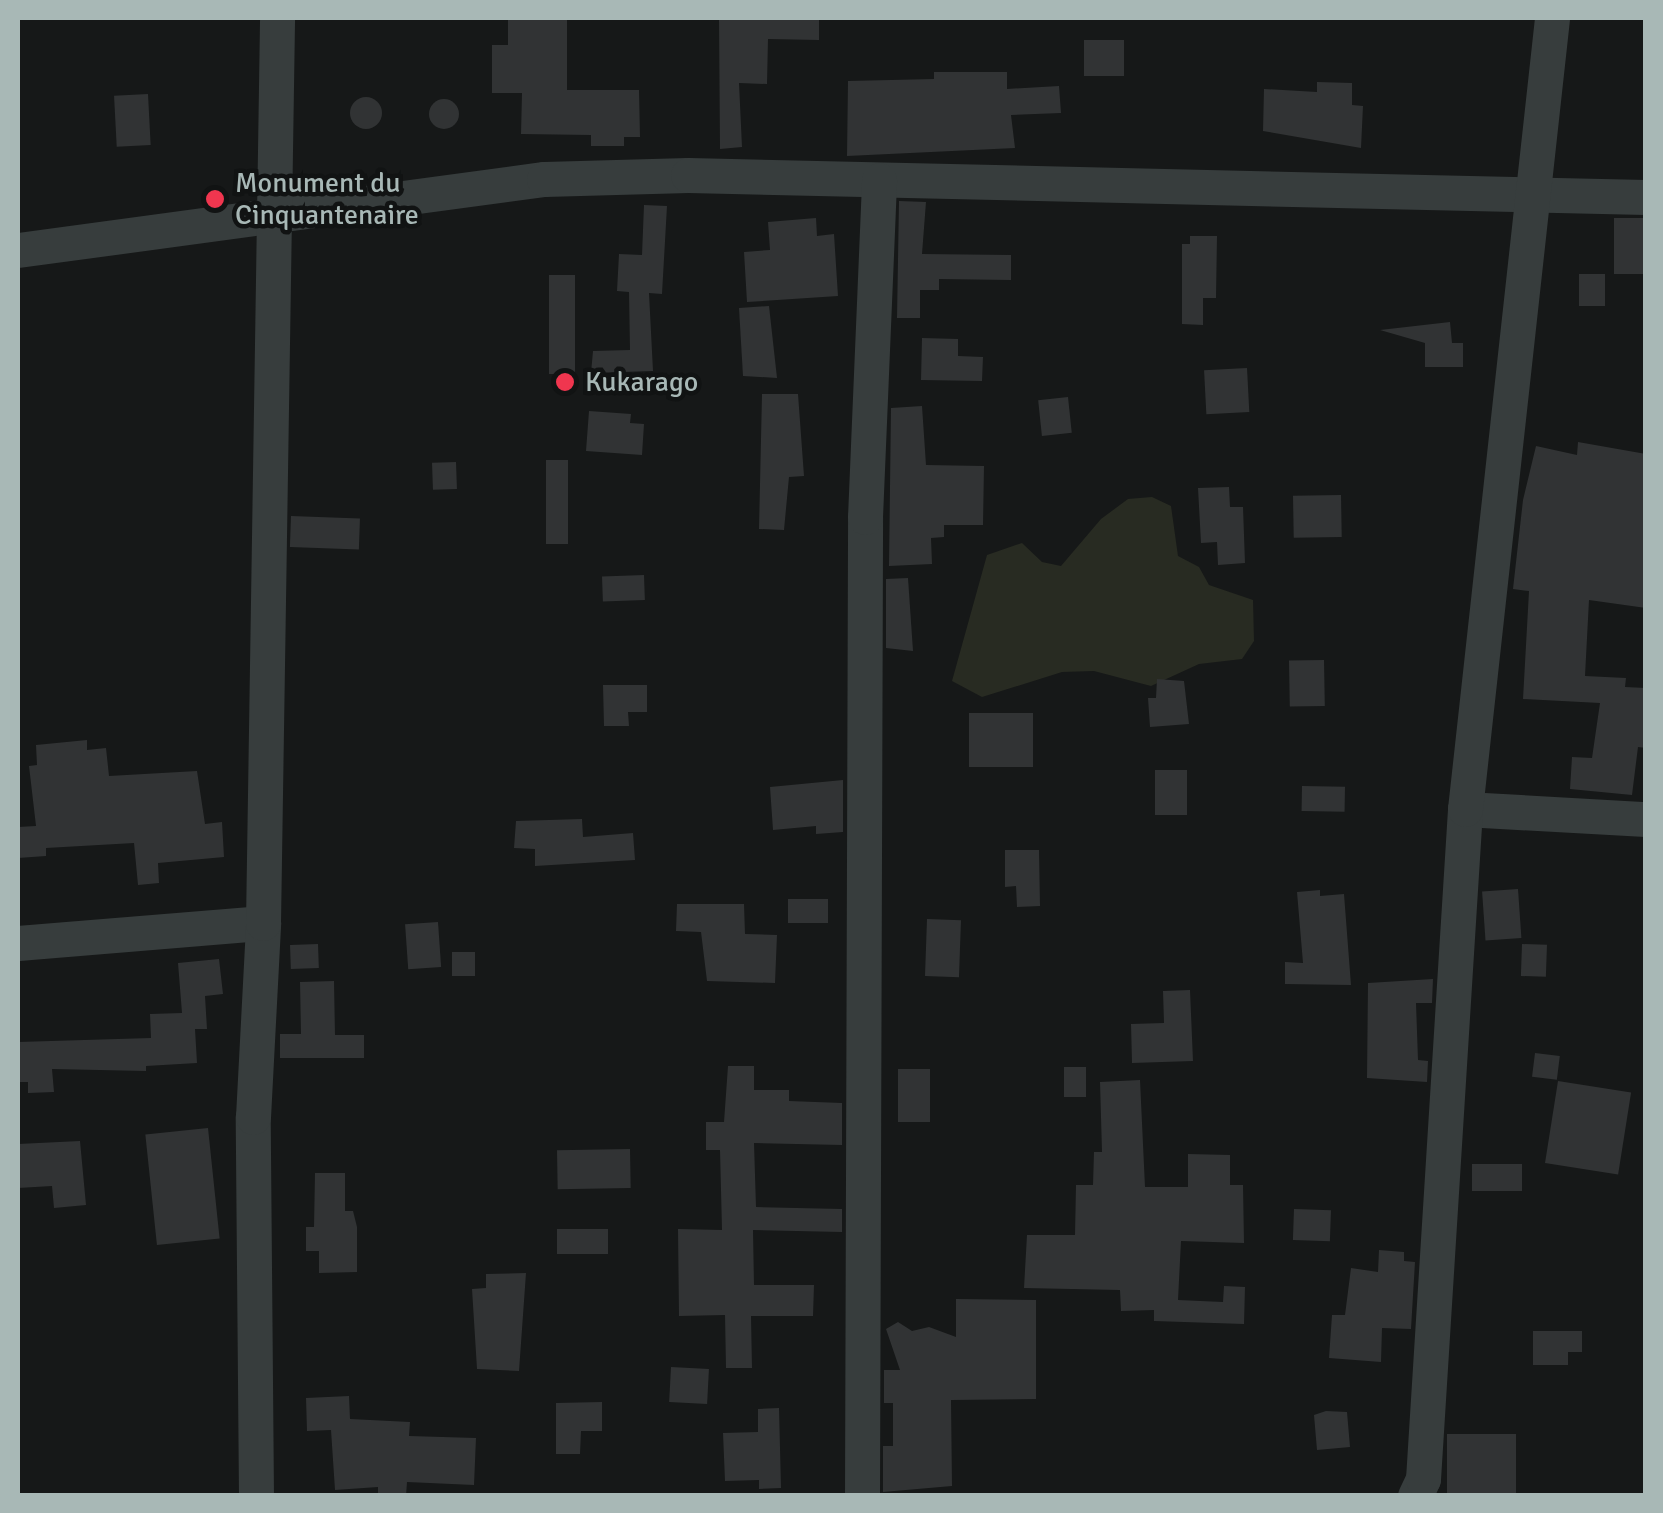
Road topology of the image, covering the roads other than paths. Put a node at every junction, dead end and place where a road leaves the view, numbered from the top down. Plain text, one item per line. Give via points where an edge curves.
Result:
1 (276, 18) edge
2 (1552, 18) edge
3 (879, 180) junction
4 (1646, 197) edge
5 (1533, 198) junction
6 (270, 219) junction
7 (18, 250) edge
8 (1465, 809) junction
9 (1646, 819) edge
10 (264, 922) junction
11 (18, 943) edge
12 (256, 1496) edge
13 (862, 1496) edge
14 (1415, 1496) edge

1 - 6 street
2 - 5 street
3 - 5 street
3 - 6 street via 544,179
3 - 13 street via 864,516
4 - 5 street
5 - 8 street
6 - 7 street
6 - 10 street
8 - 9 street
8 - 14 street via 1423,1479
10 - 11 street
10 - 12 street via 253,1117

